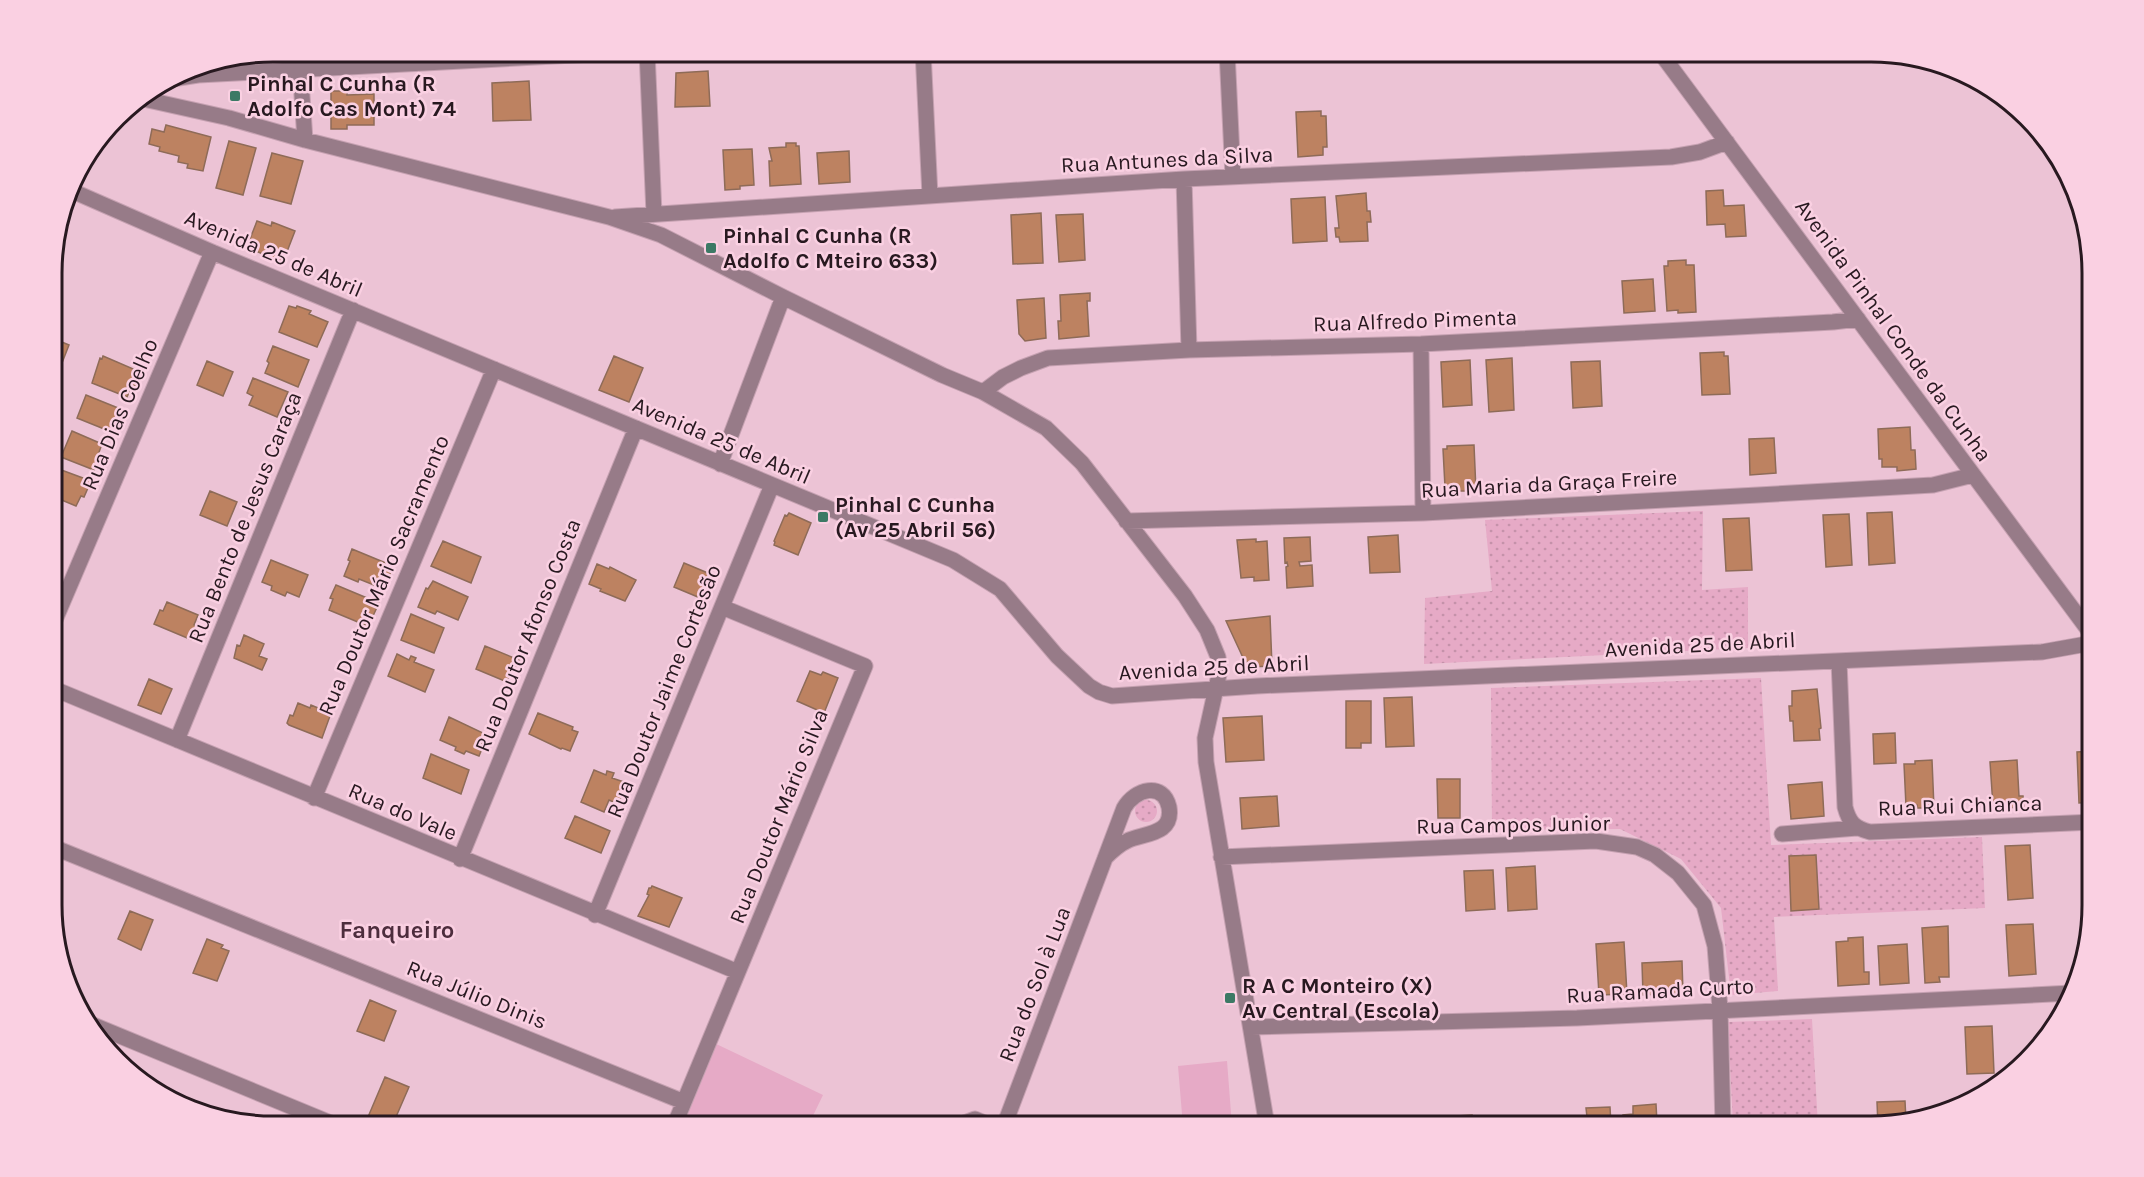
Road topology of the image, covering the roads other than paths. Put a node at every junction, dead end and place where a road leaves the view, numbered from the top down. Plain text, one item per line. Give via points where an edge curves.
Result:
1 (300, 62) edge
2 (457, 62) edge
3 (648, 62) edge
4 (924, 62) edge
5 (1228, 62) edge
6 (1667, 62) edge
7 (301, 71) junction
8 (200, 75) edge
9 (150, 100) edge
10 (305, 141) junction
11 (1727, 142) junction
12 (1233, 177) junction
13 (1184, 179) junction
14 (78, 193) edge
15 (930, 196) junction
16 (654, 214) junction
17 (609, 217) junction
18 (212, 252) junction
19 (783, 297) junction
20 (353, 310) junction
21 (1858, 319) junction
22 (1421, 344) junction
23 (1189, 350) junction
24 (494, 369) junction
25 (983, 392) junction
26 (636, 428) junction
27 (720, 464) junction
28 (1973, 475) junction
29 (772, 485) junction
30 (1423, 513) junction
31 (1126, 521) junction
32 (62, 604) edge
33 (722, 607) junction
34 (2082, 622) edge
35 (2082, 646) edge
36 (1839, 661) junction
37 (1215, 689) junction
38 (62, 692) edge
39 (177, 740) junction
40 (314, 798) junction
41 (2082, 822) edge
42 (1857, 828) junction
43 (1782, 834) dead end
44 (62, 851) edge
45 (1221, 857) junction
46 (1105, 858) junction
47 (460, 859) junction
48 (595, 915) junction
49 (738, 972) junction
50 (2063, 993) edge
51 (1720, 1009) junction
52 (1251, 1027) junction
53 (102, 1028) edge
54 (684, 1102) junction
55 (1265, 1115) edge
56 (1723, 1115) edge
57 (314, 1116) edge
58 (678, 1116) edge
59 (1008, 1116) edge

1 - 7 street
2 - 7 street
3 - 16 street
4 - 15 street
5 - 12 street
6 - 11 street, Avenida Pinhal Conde da Cunha
7 - 8 street
7 - 10 street
9 - 10 street via 230,118
10 - 17 street
11 - 12 street, Rua Antunes da Silva via 1671,157
11 - 21 street, Avenida Pinhal Conde da Cunha
12 - 13 street, Rua Antunes da Silva
13 - 15 street, Rua Antunes da Silva
13 - 23 street
14 - 18 street, Avenida 25 de Abril
15 - 16 street, Rua Antunes da Silva
16 - 17 street, Rua Antunes da Silva
17 - 19 street via 661,235
18 - 20 street, Avenida 25 de Abril
18 - 32 street, Rua Dias Coelho
19 - 25 street
19 - 27 street
20 - 24 street, Avenida 25 de Abril
20 - 39 street, Rua Bento de Jesus Caraça
21 - 22 street, Rua Alfredo Pimenta
21 - 28 street, Avenida Pinhal Conde da Cunha
22 - 23 street, Rua Alfredo Pimenta
22 - 30 street
23 - 25 street, Rua Alfredo Pimenta via 1048,358 1003,377
24 - 26 street, Avenida 25 de Abril
24 - 40 street, Rua Doutor Mário Sacramento
25 - 31 street via 1046,428 1082,463
26 - 27 street, Avenida 25 de Abril
26 - 47 street, Rua Doutor Afonso Costa
27 - 29 street, Avenida 25 de Abril
28 - 30 street, Rua Maria da Graça Freire via 1933,485
28 - 34 street, Avenida Pinhal Conde da Cunha
29 - 33 street, Rua Doutor Jaime Cortesão
29 - 37 street, Avenida 25 de Abril via 953,560 1000,589 1057,656 1099,692 1112,696
30 - 31 street, Rua Maria da Graça Freire
31 - 37 street via 1207,630 1220,670
33 - 48 street, Rua Doutor Jaime Cortesão
33 - 49 street, Rua Doutor Mário Silva via 865,666
35 - 36 street, Avenida 25 de Abril via 2042,652
36 - 37 street, Avenida 25 de Abril
36 - 42 street, Rua Rui Chianca via 1845,807 1848,819
37 - 45 street via 1205,738
38 - 39 street, Rua do Vale
39 - 40 street, Rua do Vale
40 - 47 street, Rua do Vale
41 - 42 street, Rua Rui Chianca via 1870,832
42 - 43 street
44 - 54 street, Rua Júlio Dinis
45 - 51 street, Rua Campos Junior via 1596,841 1637,847 1678,873 1704,905 1715,946
45 - 52 street
46 - 46 street, Rua do Sol à Lua via 1128,840 1152,835 1167,823 1170,813 1161,795 1145,790 1129,799
46 - 59 street, Rua do Sol à Lua
47 - 48 street, Rua do Vale
48 - 49 street, Rua do Vale
49 - 54 street, Rua Doutor Mário Silva
50 - 51 street, Rua Ramada Curto
51 - 52 street, Rua Ramada Curto via 1577,1018
51 - 56 street, Rua Campos Junior
52 - 55 street
53 - 57 street
54 - 58 street, Rua Doutor Mário Silva

